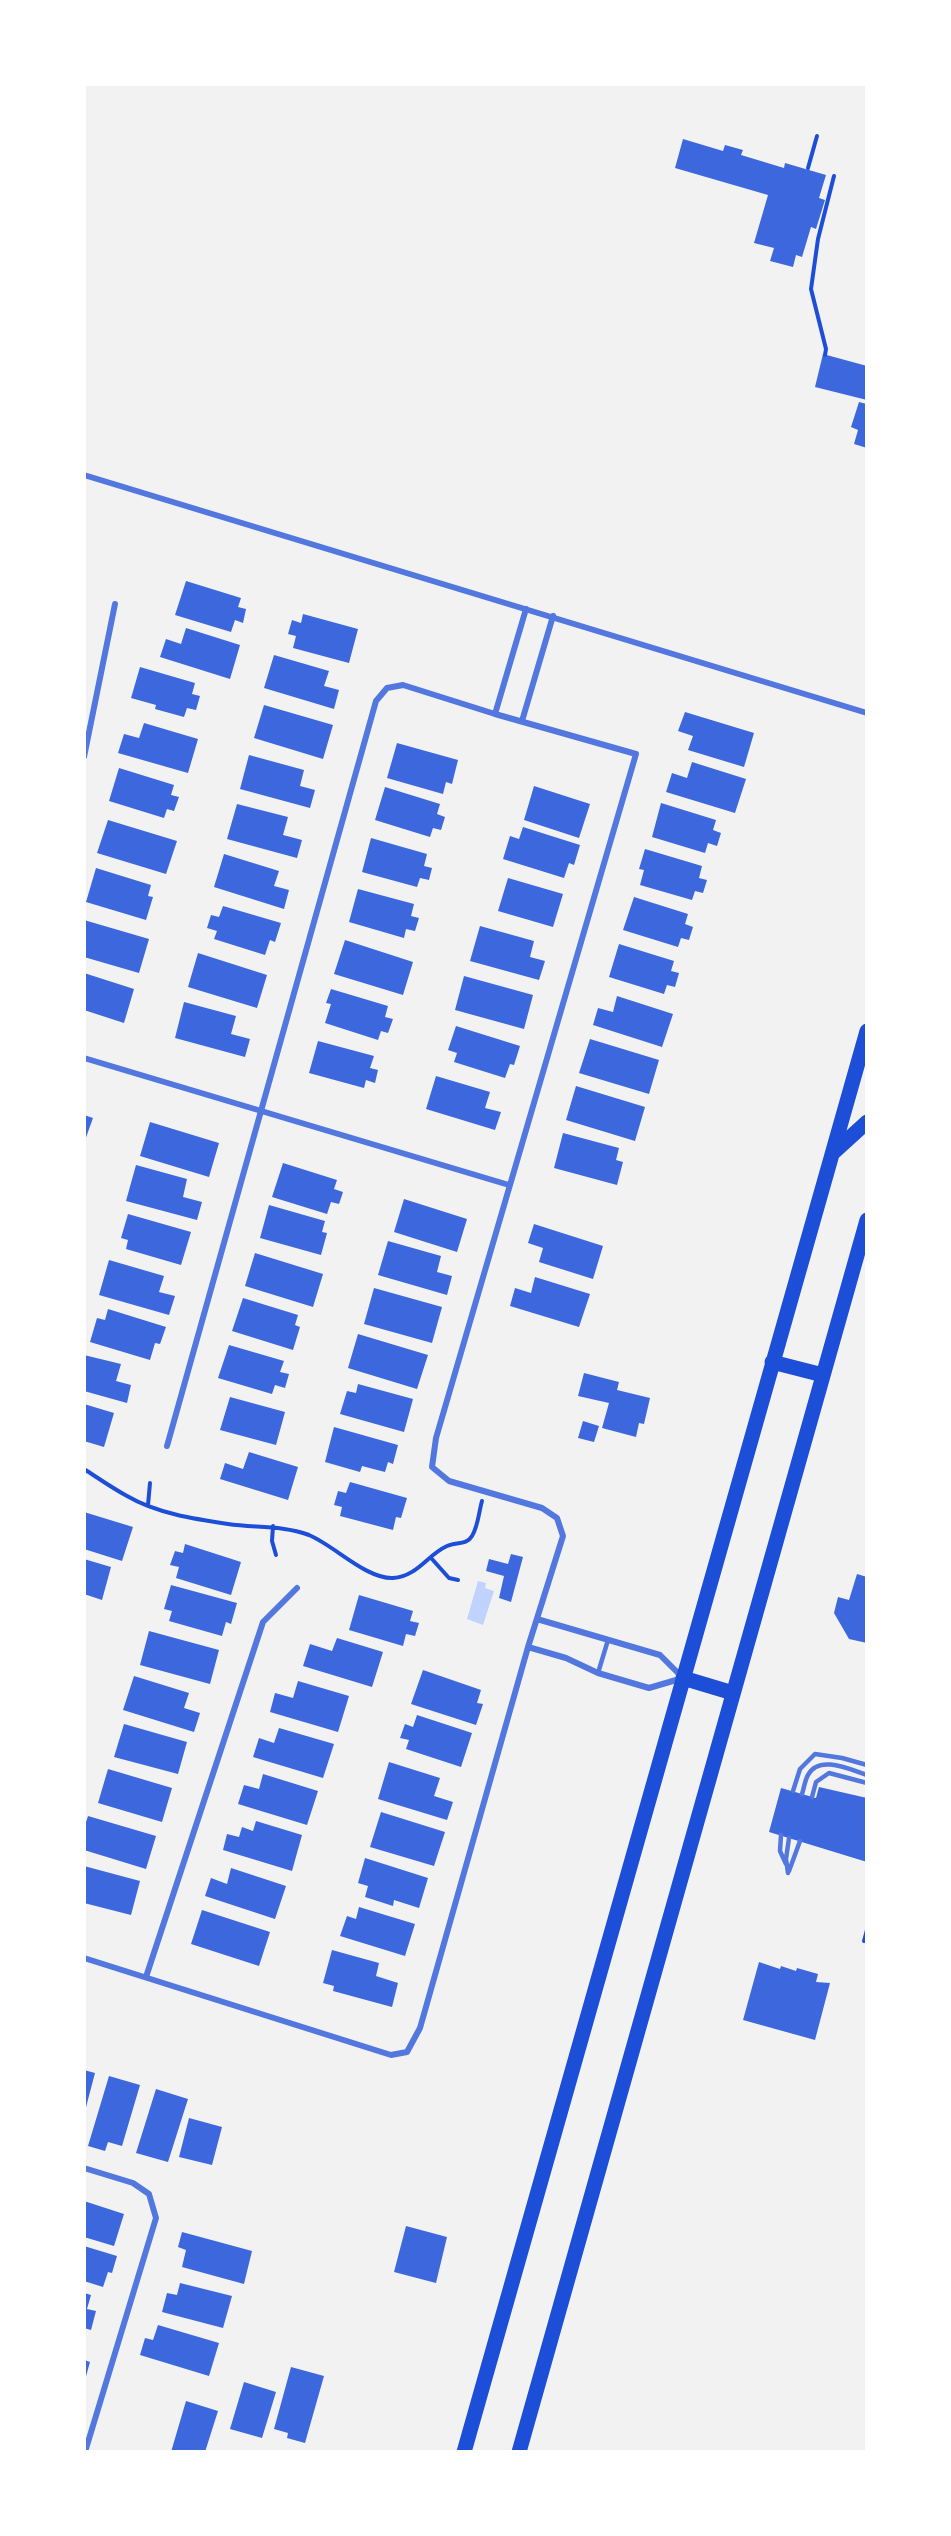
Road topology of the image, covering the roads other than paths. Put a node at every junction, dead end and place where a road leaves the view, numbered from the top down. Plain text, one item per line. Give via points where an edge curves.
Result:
1 (84, 475) edge
2 (115, 604) dead end
3 (525, 609) junction
4 (552, 616) junction
5 (867, 713) edge
6 (495, 714) junction
7 (522, 721) junction
8 (84, 757) edge
9 (867, 1031) edge
10 (84, 1058) edge
11 (261, 1113) junction
12 (867, 1122) edge
13 (832, 1153) junction
14 (509, 1185) junction
15 (867, 1220) edge
16 (772, 1362) junction
17 (823, 1375) junction
18 (167, 1446) dead end
19 (297, 1588) dead end
20 (537, 1619) junction
21 (608, 1640) junction
22 (528, 1647) junction
23 (598, 1673) junction
24 (683, 1678) junction
25 (733, 1693) junction
26 (867, 1765) edge
27 (867, 1775) edge
28 (867, 1783) edge
29 (793, 1791) dead end
30 (802, 1794) dead end
31 (812, 1797) dead end
32 (781, 1835) dead end
33 (789, 1838) dead end
34 (800, 1841) dead end
35 (787, 1867) junction
36 (84, 1958) edge
37 (146, 1977) junction
38 (84, 2168) edge
39 (85, 2452) edge
40 (464, 2452) edge
41 (519, 2452) edge

1 - 3 street
2 - 8 street
3 - 4 street
3 - 6 street
4 - 5 street
4 - 7 street
6 - 7 street
6 - 11 street via 403,685 387,688 376,701
7 - 14 street via 636,754
9 - 13 main road
10 - 11 street
11 - 14 street
11 - 18 street
12 - 13 main road
13 - 16 main road
14 - 20 street via 436,1438 432,1467 449,1481 542,1508 557,1518 563,1536
15 - 17 main road
16 - 17 main road
16 - 24 main road
17 - 25 main road
19 - 37 street via 263,1622
20 - 21 street
20 - 22 street
21 - 23 lane
21 - 24 street via 660,1655
22 - 23 street
22 - 37 street via 420,2028 406,2052 391,2055
23 - 24 street via 649,1688
24 - 25 main road
24 - 40 main road
25 - 41 main road
26 - 29 lane via 815,1754 800,1768
27 - 30 lane via 822,1764 808,1774
28 - 31 lane via 829,1773 819,1779
32 - 35 lane via 780,1851
33 - 35 lane
34 - 35 lane via 788,1874
36 - 37 street
38 - 39 street via 133,2182 148,2194 156,2217

